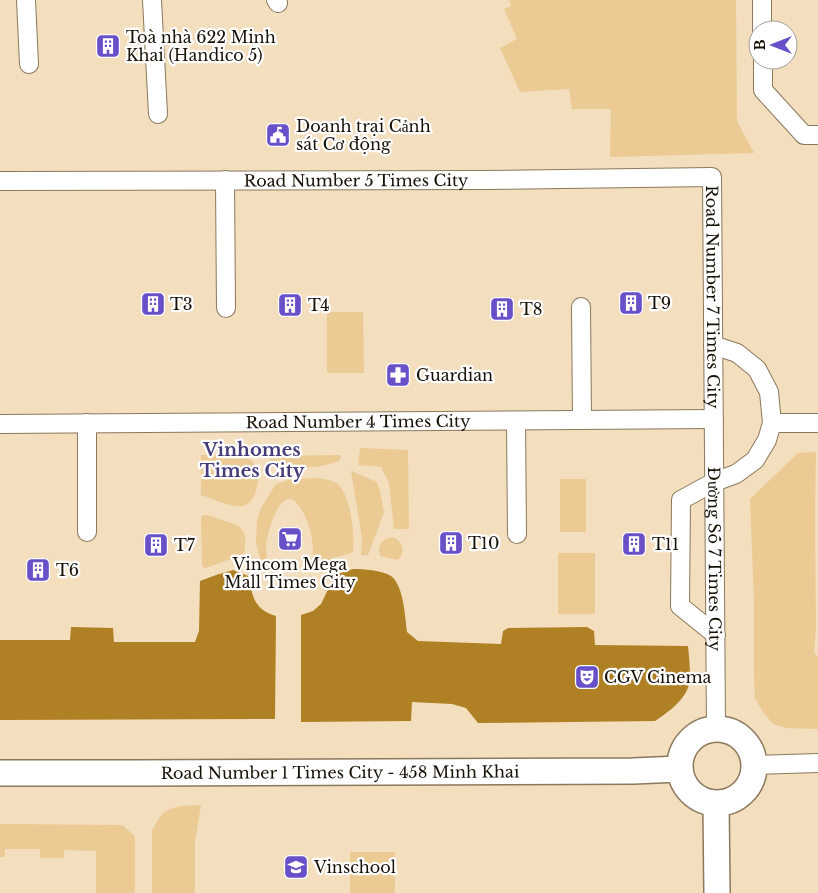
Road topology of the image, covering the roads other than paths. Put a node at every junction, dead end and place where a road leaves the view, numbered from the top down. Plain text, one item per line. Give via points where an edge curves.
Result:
1 (26, 0) edge
2 (152, 0) edge
3 (762, 0) edge
4 (762, 20) edge
5 (29, 64) dead end
6 (763, 70) edge
7 (158, 114) dead end
8 (818, 135) edge
9 (712, 177) joint
10 (225, 180) junction
11 (0, 181) edge
12 (226, 308) dead end
13 (581, 308) dead end
14 (713, 345) junction
15 (714, 419) junction
16 (582, 420) junction
17 (516, 421) junction
18 (87, 423) junction
19 (772, 423) junction
20 (818, 423) edge
21 (0, 424) edge
22 (714, 482) junction
23 (87, 532) dead end
24 (517, 534) dead end
25 (716, 635) junction
26 (716, 728) junction
27 (818, 763) edge
28 (755, 765) junction
29 (680, 768) junction
30 (0, 772) edge
31 (716, 804) junction
32 (717, 893) edge

1 - 5 street
2 - 7 street
3 - 4 street
6 - 8 street via 763,90 804,135
9 - 10 street, Road Number 5 Times City
9 - 14 street, Road Number 7 Times City
10 - 11 street, Road Number 5 Times City
10 - 12 street
13 - 16 street
14 - 15 street, Road Number 7 Times City
14 - 19 street via 737,353 756,369 769,392
15 - 16 street, Road Number 4 Times City
15 - 22 street, Đường Số 7 Times City
16 - 17 street, Road Number 4 Times City
17 - 18 street, Road Number 4 Times City
17 - 24 street
18 - 21 street, Road Number 4 Times City
18 - 23 street
19 - 20 street
19 - 22 street via 767,440 755,460 736,474
22 - 25 street, Đường Số 7 Times City
22 - 25 street via 681,500 680,606
25 - 26 street, Đường Số 7 Times City
26 - 28 street via 730,730 743,738 752,750
26 - 29 street via 704,730 690,740 681,756
27 - 28 street
28 - 31 street via 752,780 744,793 731,801
29 - 30 street, Road Number 1 Times City - 458 Minh Khai via 633,771
29 - 31 street via 691,793 702,801
31 - 32 street

